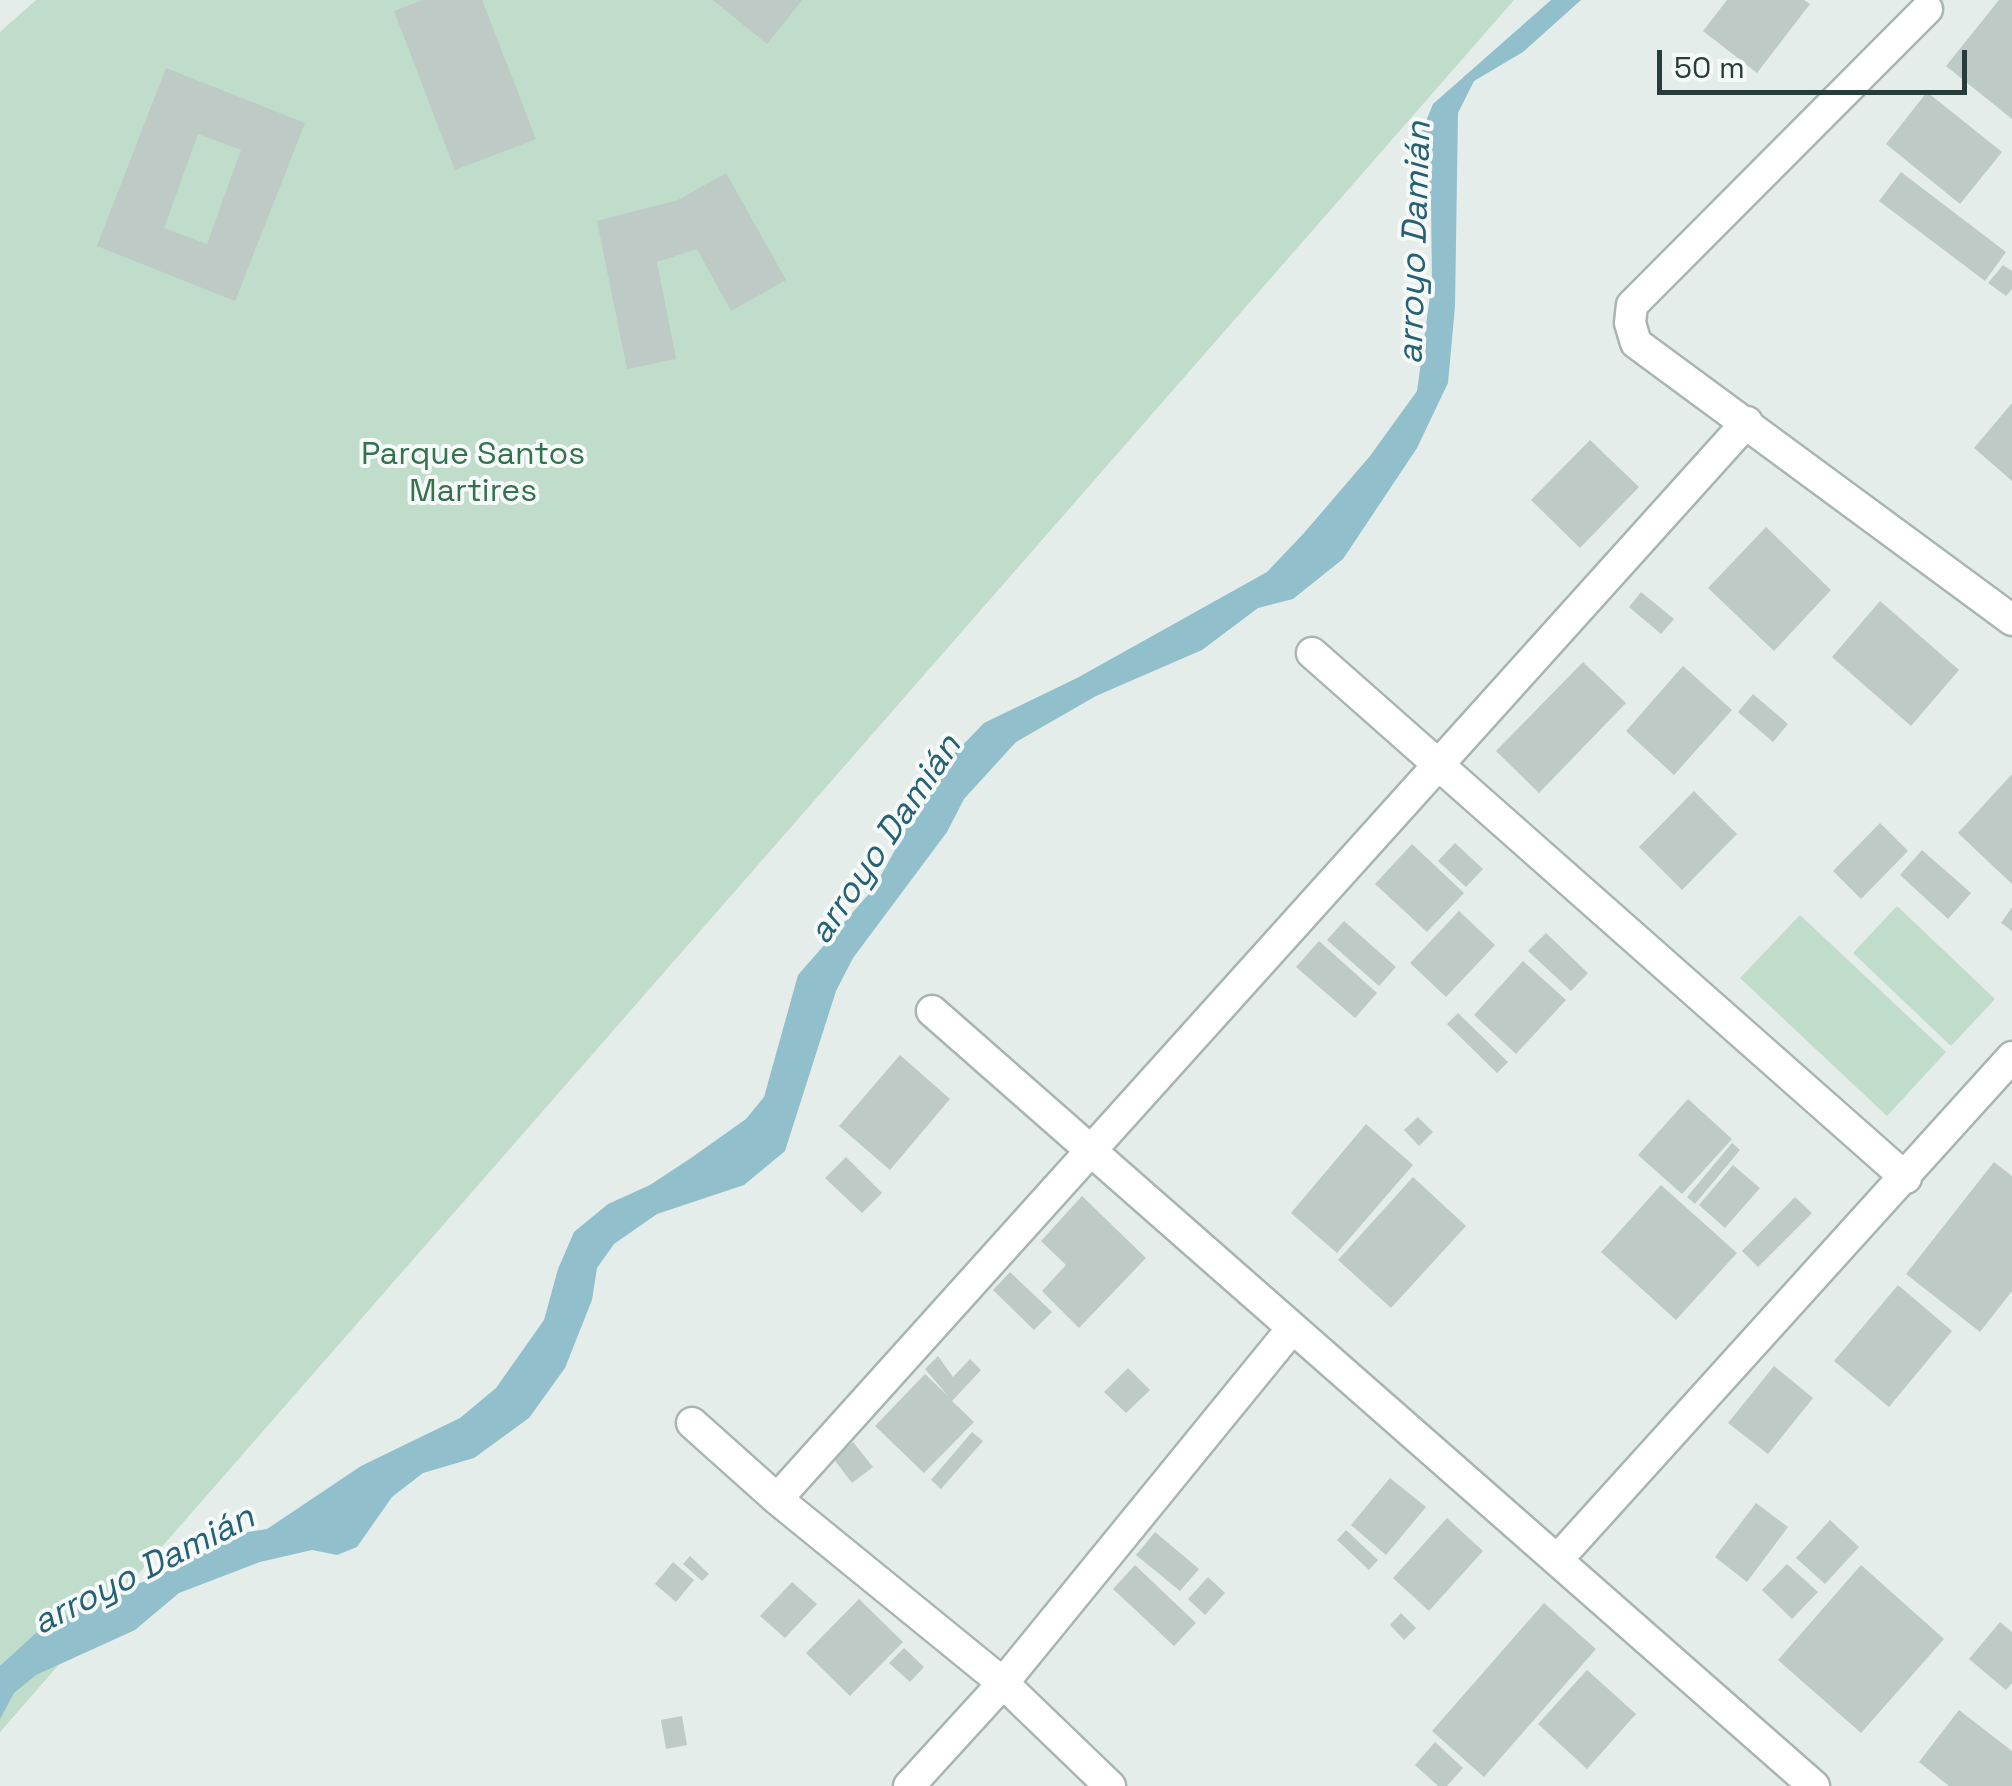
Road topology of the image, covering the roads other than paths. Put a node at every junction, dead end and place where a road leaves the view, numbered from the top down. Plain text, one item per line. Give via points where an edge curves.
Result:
1 (1926, 9) dead end
2 (1747, 422) junction
3 (2012, 620) edge
4 (1312, 653) dead end
5 (1437, 768) junction
6 (932, 1012) dead end
7 (2012, 1058) edge
8 (1091, 1151) junction
9 (1906, 1178) junction
10 (1290, 1331) junction
11 (692, 1422) dead end
12 (777, 1499) junction
13 (1557, 1560) junction
14 (1003, 1683) junction
15 (909, 1786) edge
16 (1110, 1786) edge
17 (1814, 1786) edge

1 - 2 street via 1632,306 1636,343
2 - 3 street
2 - 5 street
4 - 5 street
5 - 8 street
5 - 9 street
6 - 8 street
7 - 9 street
8 - 10 street
8 - 12 street
9 - 13 street
10 - 13 street
10 - 14 street
11 - 12 street
12 - 14 street
13 - 17 street
14 - 15 street
14 - 16 street

